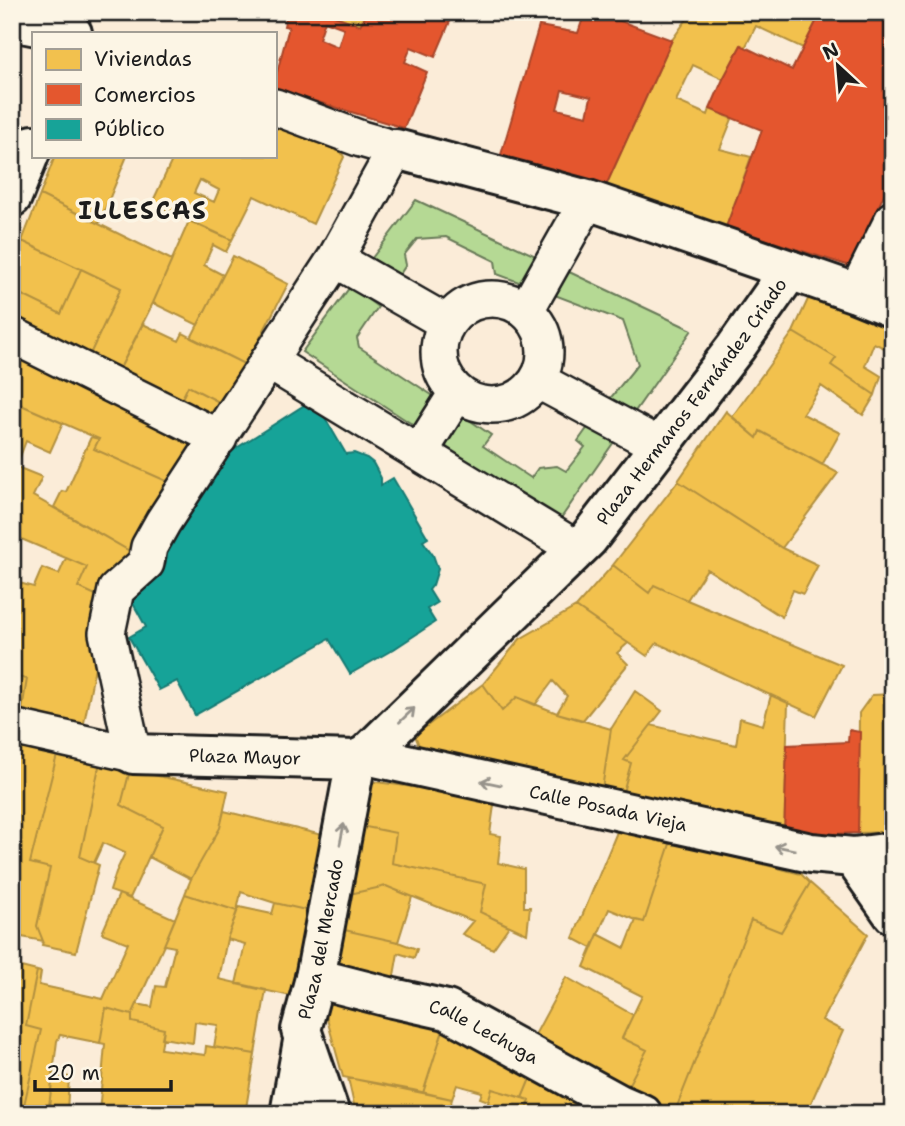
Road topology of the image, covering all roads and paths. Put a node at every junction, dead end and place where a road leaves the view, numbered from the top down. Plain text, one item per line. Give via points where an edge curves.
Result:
1 (86, 12) edge
2 (12, 21) edge
3 (67, 32) edge
4 (79, 32) edge
5 (276, 107) edge
6 (32, 147) edge
7 (396, 149) junction
8 (12, 197) edge
9 (588, 200) junction
10 (893, 219) edge
11 (335, 259) junction
12 (790, 270) junction
13 (856, 293) junction
14 (893, 308) edge
15 (526, 310) junction
16 (447, 323) junction
17 (12, 335) edge
18 (268, 361) junction
19 (537, 380) junction
20 (457, 393) junction
21 (219, 438) junction
22 (660, 446) junction
23 (419, 453) junction
24 (577, 549) junction
25 (12, 727) edge
26 (133, 754) junction
27 (361, 757) junction
28 (893, 852) edge
29 (853, 857) junction
30 (893, 914) edge
31 (316, 978) junction
32 (304, 1039) junction
33 (290, 1114) edge
34 (330, 1114) edge
35 (642, 1114) edge

1 - 4 street
2 - 3 street
5 - 7 street
6 - 8 street
7 - 9 street, Plaza Hermanos Fernández Criado
7 - 11 street
9 - 12 street, Plaza Hermanos Fernández Criado
9 - 15 street
10 - 13 street
11 - 16 street
11 - 18 street
12 - 13 street
12 - 22 street, Plaza Hermanos Fernández Criado
13 - 14 street
15 - 16 street via 498,299 483,300 456,312
15 - 19 street via 536,321 545,351
16 - 20 street via 438,352 447,381
17 - 21 street
18 - 21 street
18 - 23 street
19 - 20 street via 527,391 500,404 470,401
19 - 22 street
20 - 23 street
21 - 26 street via 149,547 146,563 116,590 107,634
22 - 24 street, Plaza Hermanos Fernández Criado
23 - 24 street
27 -> 24 street, Plaza Hermanos Fernández Criado
25 - 26 street
26 - 27 street, Plaza Mayor
29 -> 27 street, Calle Posada Vieja via 811,853
31 -> 27 street, Plaza del Mercado
28 - 29 street, Calle Posada Vieja
29 - 30 street
31 - 32 street, Plaza del Mercado via 301,1030
31 - 35 street, Calle Lechuga via 447,1010
32 - 33 street
32 - 34 street, Plaza del Mercado

